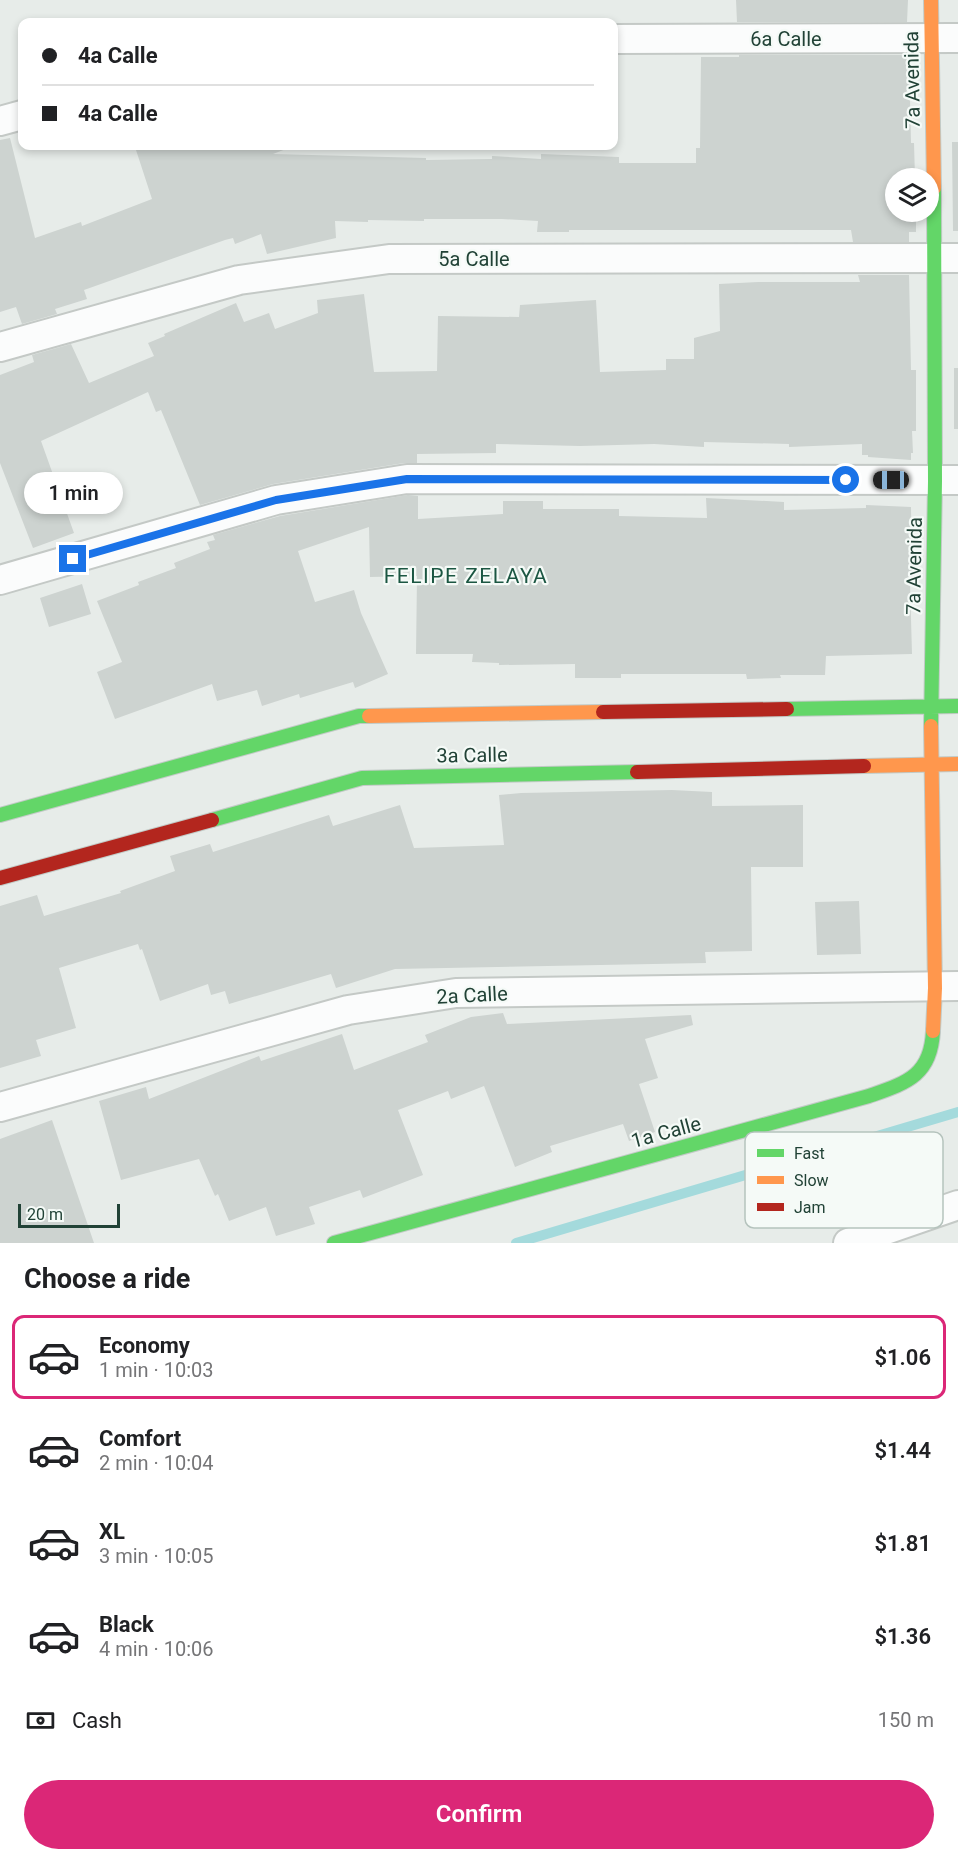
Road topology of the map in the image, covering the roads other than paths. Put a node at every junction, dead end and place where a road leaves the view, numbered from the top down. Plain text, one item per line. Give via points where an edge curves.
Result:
1 (931, 0) edge
2 (618, 39) edge
3 (944, 39) edge
4 (18, 116) edge
5 (0, 121) edge
6 (947, 258) edge
7 (0, 346) edge
8 (946, 480) edge
9 (0, 580) edge
10 (958, 706) edge
11 (932, 707) junction
12 (930, 764) junction
13 (958, 764) edge
14 (0, 815) edge
15 (0, 878) edge
16 (946, 987) edge
17 (0, 1107) edge
18 (958, 1206) edge
19 (943, 1211) edge
20 (893, 1228) edge
21 (334, 1243) edge
22 (848, 1243) edge

1 - 3 street, 7a Avenida
2 - 3 street, 6a Calle
3 - 6 street, 7a Avenida
4 - 5 street
6 - 7 street, 5a Calle via 389,259 238,280
6 - 8 street, 7a Avenida
8 - 9 street via 407,479 276,500
8 - 11 street, 7a Avenida
10 - 11 street, 3a Calle
11 - 12 street, 7a Avenida
11 - 14 street, 3a Calle via 359,716
12 - 13 street, 3a Calle
12 - 15 street, 3a Calle via 362,777
12 - 16 street, 7a Avenida
16 - 17 street, 2a Calle via 456,993 348,1010
16 - 21 street, 1a Calle via 923,1068 900,1086
18 - 19 street
20 - 22 street

